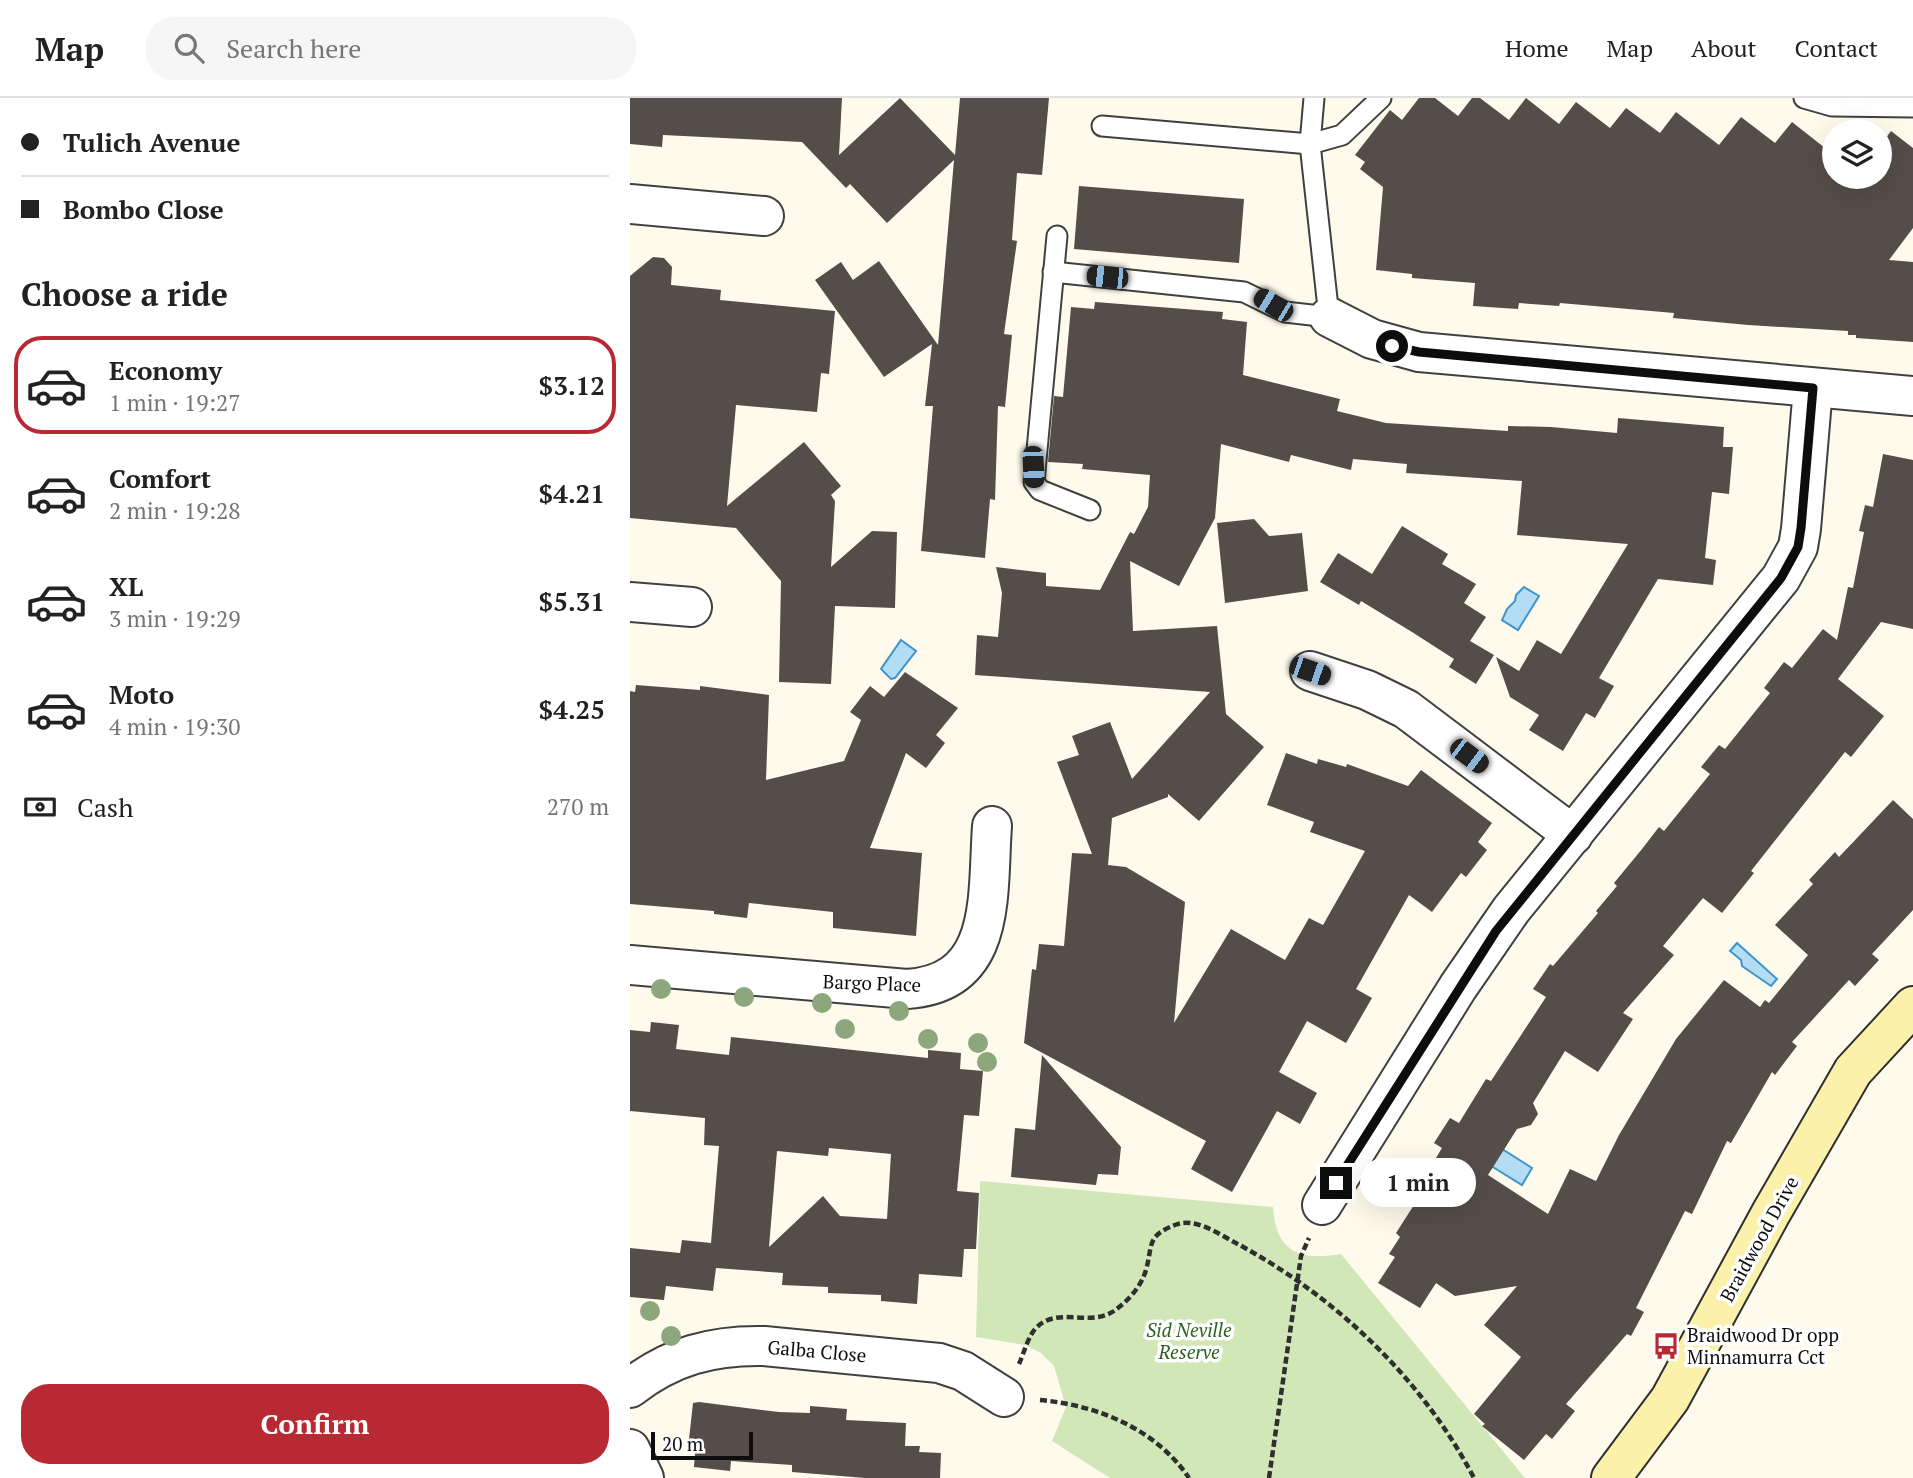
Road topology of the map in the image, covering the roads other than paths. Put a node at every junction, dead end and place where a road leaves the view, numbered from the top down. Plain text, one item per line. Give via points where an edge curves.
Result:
1 (1314, 98) edge
2 (1381, 98) edge
3 (1804, 98) edge
4 (1913, 107) edge
5 (1102, 126) dead end
6 (1310, 144) junction
7 (630, 204) edge
8 (764, 216) dead end
9 (1058, 236) dead end
10 (1054, 272) junction
11 (1329, 317) junction
12 (1813, 388) junction
13 (1913, 396) edge
14 (1090, 510) dead end
15 (630, 602) edge
16 (692, 607) dead end
17 (1310, 671) dead end
18 (992, 826) dead end
19 (1573, 835) junction
20 (630, 965) edge
21 (1913, 1006) edge
22 (1322, 1205) road end
23 (630, 1388) edge
24 (1004, 1397) road end
25 (630, 1449) edge
26 (644, 1478) edge
27 (1611, 1478) edge

1 - 6 lane
2 - 6 lane via 1342,135
3 - 4 lane via 1832,106
5 - 6 lane
6 - 11 lane
7 - 8 street
9 - 10 lane
10 - 11 lane via 1244,292 1285,312
10 - 14 lane via 1034,482 1040,490
11 - 12 street via 1382,342 1419,352
12 - 13 street
12 - 19 street via 1801,528 1790,563
15 - 16 street
17 - 19 street via 1406,709
18 - 20 street, Bargo Place via 981,934 966,965 941,983 907,989
19 - 22 street via 1480,953
21 - 27 street, Braidwood Drive via 1853,1071 1670,1399
23 - 24 street, Galba Close via 652,1371 696,1351 738,1345 939,1363 963,1371
25 - 26 street

